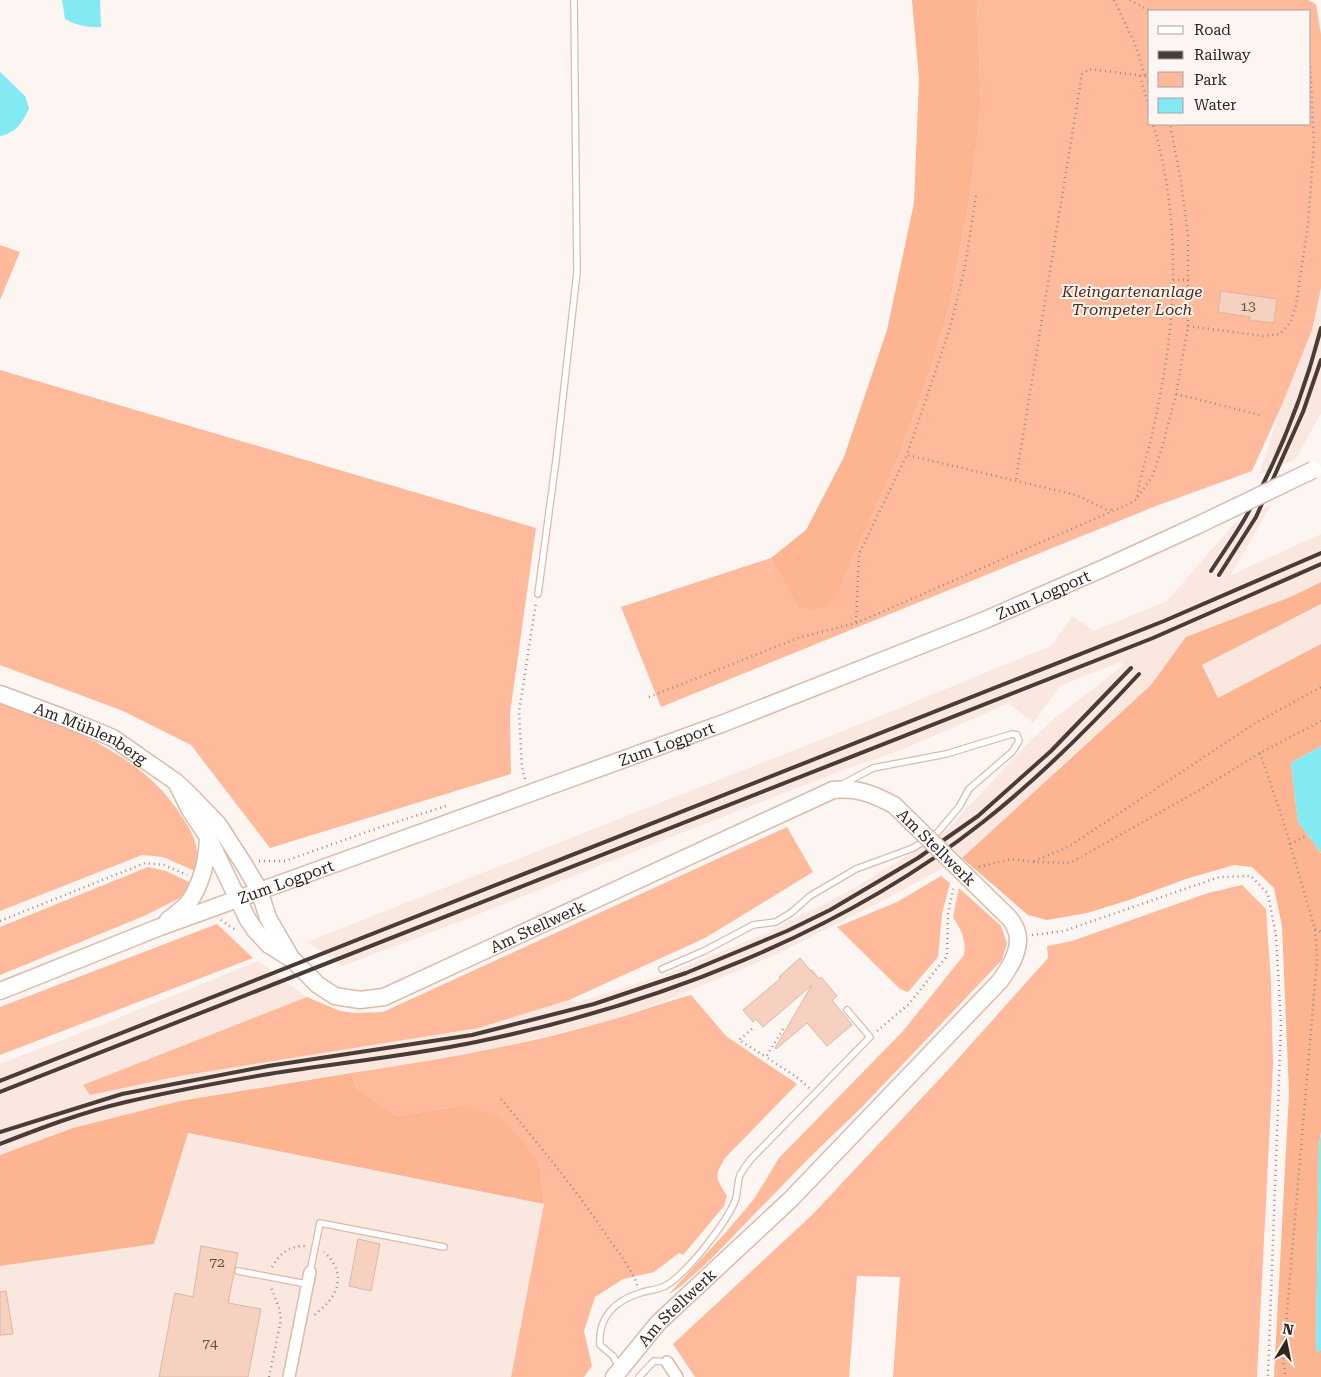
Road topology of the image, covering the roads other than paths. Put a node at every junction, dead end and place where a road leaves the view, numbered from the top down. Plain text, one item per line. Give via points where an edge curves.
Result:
1 (574, 0) edge
2 (1317, 468) edge
3 (538, 594) road end
4 (0, 694) edge
5 (176, 782) junction
6 (833, 790) junction
7 (208, 837) junction
8 (259, 890) junction
9 (238, 898) junction
10 (160, 926) junction
11 (293, 960) junction
12 (662, 969) dead end
13 (0, 991) edge
14 (847, 1010) dead end
15 (444, 1247) dead end
16 (238, 1271) dead end
17 (310, 1272) joint
18 (308, 1284) junction
19 (667, 1362) joint
20 (617, 1372) edge
21 (289, 1377) edge
22 (639, 1377) edge
23 (677, 1377) edge

1 - 3 lane via 577,272
2 - 8 street, Zum Logport, bridge via 985,620 724,723
4 - 5 street, Am Mühlenberg via 113,738
5 - 7 street, Am Mühlenberg
5 - 8 street, Am Mühlenberg via 218,824
6 - 11 street, Am Stellwerk via 384,997 360,1000 335,996 318,985
6 - 12 lane via 873,768 946,754 1012,734 1017,735 1019,741 1012,752 969,789 960,807 937,833 914,848 856,869 810,896 776,922 753,925
6 - 20 street, Am Stellwerk, bridge via 850,788 871,793 894,805 998,907 1015,926 1017,949 1011,966 790,1200 658,1324
7 - 9 street, Am Mühlenberg
7 - 10 street via 207,858 188,903
8 - 9 street, Zum Logport
8 - 11 street, Am Stellwerk via 268,918
9 - 10 street, Zum Logport
9 - 11 street, Am Stellwerk via 255,930 269,945
10 - 13 street, Zum Logport
14 - 20 lane via 870,1037 751,1159 741,1175 736,1200 717,1231 666,1286 640,1293 618,1303 608,1312 599,1334 600,1345 613,1356
15 - 17 lane via 320,1223
16 - 18 lane
17 - 18 street
18 - 21 street
19 - 22 lane via 654,1361
19 - 23 street

